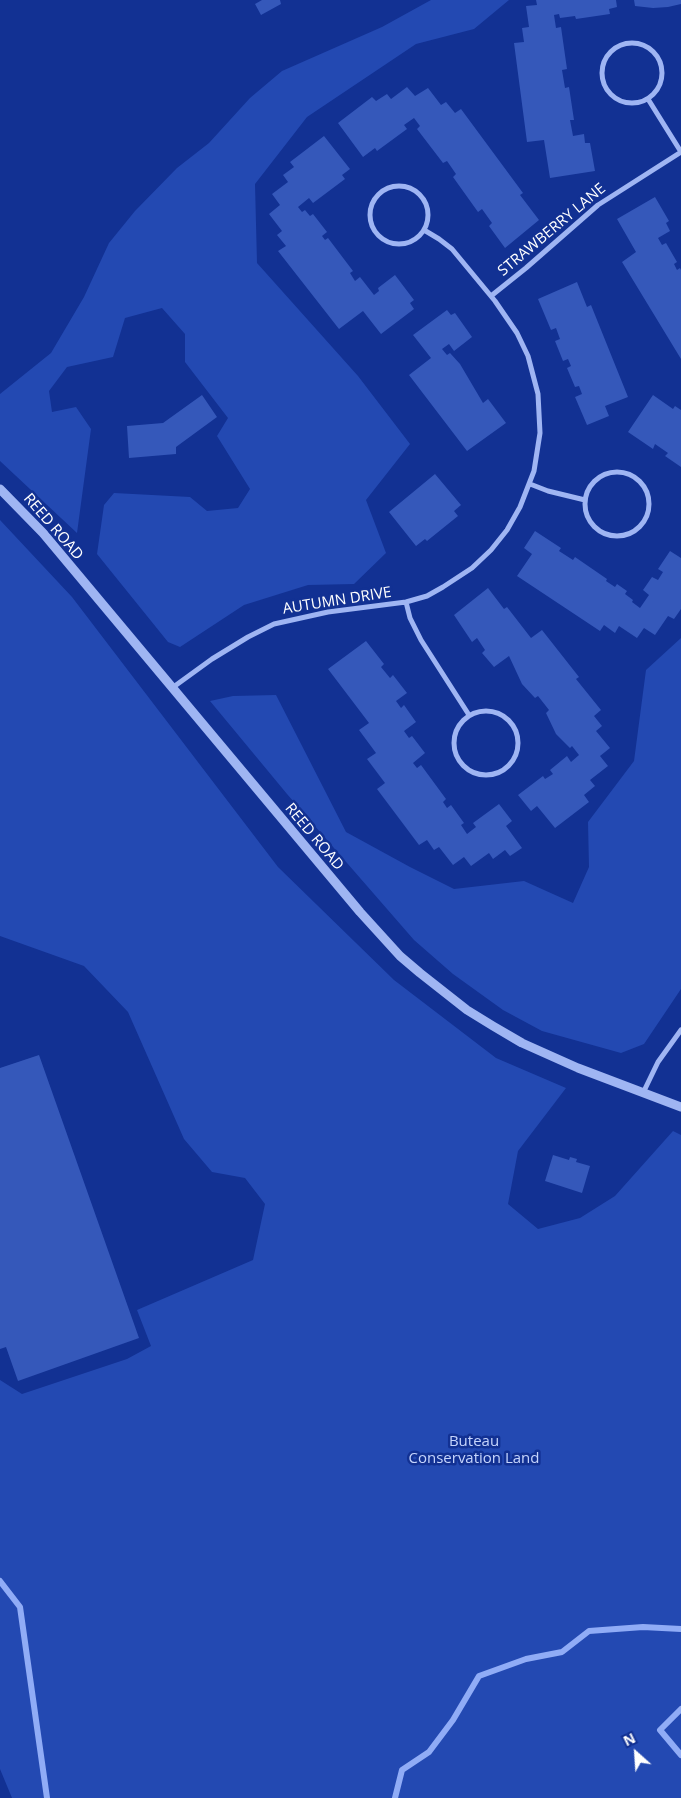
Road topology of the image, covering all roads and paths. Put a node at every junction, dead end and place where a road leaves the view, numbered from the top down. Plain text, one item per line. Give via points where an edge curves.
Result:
1 (648, 99) junction
2 (681, 152) edge
3 (424, 230) junction
4 (491, 296) junction
5 (530, 484) junction
6 (0, 489) edge
7 (585, 500) junction
8 (406, 602) junction
9 (172, 689) junction
10 (469, 716) junction
11 (681, 1030) edge
12 (643, 1093) junction
13 (681, 1107) edge

1 - 1 street via 661,80 662,68 658,57 650,48 639,44 627,43 616,47 603,66 602,78 606,89 625,102 637,103
1 - 2 street, STRAWBERRY LANE
2 - 4 street, STRAWBERRY LANE via 598,205
3 - 3 street via 427,207 413,190 391,186 373,200 370,222 375,233 384,240 406,243
3 - 4 street, AUTUMN DRIVE via 440,238
4 - 5 street, AUTUMN DRIVE via 523,344 538,394 539,445
5 - 7 street
5 - 8 street, AUTUMN DRIVE via 507,530 482,559 444,587
6 - 9 street, REED ROAD via 43,533
7 - 7 street via 586,513 592,524 613,536 625,536 637,530 649,509 643,485 622,472 609,473 598,479 589,488
8 - 9 street, AUTUMN DRIVE via 320,613 274,624 212,659
8 - 10 street, AUTUMN DRIVE via 420,640
9 - 12 street, REED ROAD via 360,912 420,974 492,1026 578,1068
10 - 10 street via 454,735 458,759 466,769 478,774 502,771 517,751 513,727 505,717 494,712 481,711
11 - 12 street via 658,1062
12 - 13 street, REED ROAD

